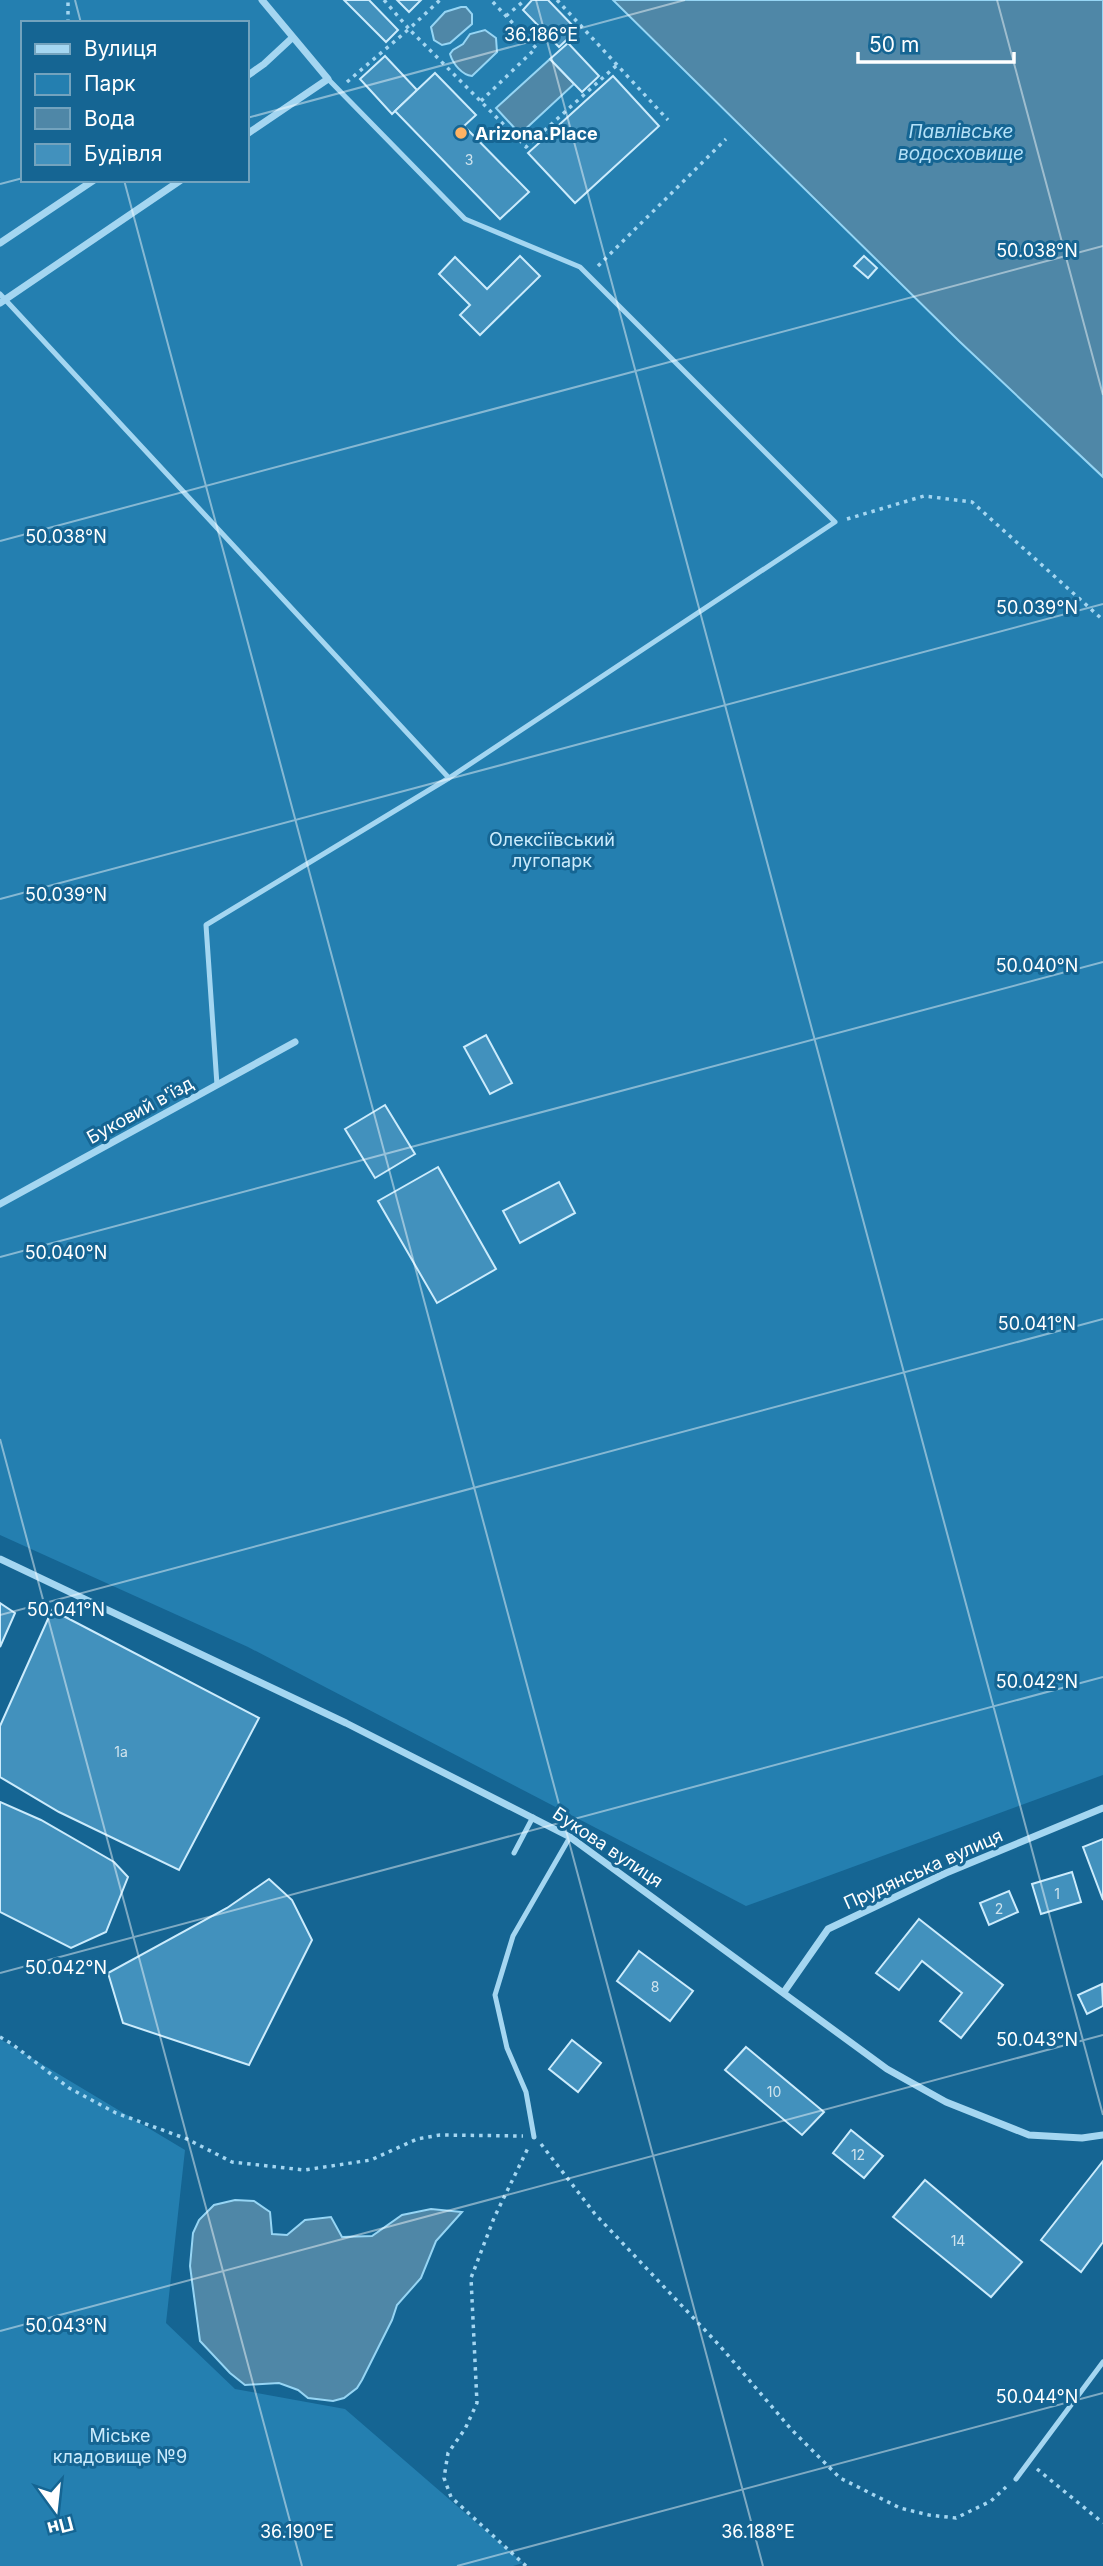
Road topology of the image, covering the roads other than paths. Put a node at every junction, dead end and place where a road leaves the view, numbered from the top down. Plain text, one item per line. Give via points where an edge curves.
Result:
1 (262, 0) edge
2 (292, 38) junction
3 (248, 75) edge
4 (328, 79) junction
5 (248, 133) edge
6 (91, 182) edge
7 (178, 182) edge
8 (0, 243) edge
9 (1, 299) edge
10 (449, 778) junction
11 (295, 1042) dead end
12 (217, 1085) junction
13 (0, 1204) edge
14 (0, 1559) edge
15 (1103, 1808) edge
16 (533, 1816) junction
17 (570, 1837) junction
18 (514, 1853) dead end
19 (784, 1992) junction
20 (1103, 2135) edge
21 (534, 2137) road end
22 (1103, 2362) edge
23 (1016, 2479) road end

1 - 2 street
2 - 3 street
2 - 4 street
4 - 5 street
4 - 10 lane via 465,219 580,267 835,522
6 - 8 street
7 - 9 street
9 - 10 lane
10 - 12 lane via 205,925
11 - 12 street, Буковий в'їзд
12 - 13 street, Буковий в'їзд
14 - 16 street, Букова вулиця
15 - 19 street, Прудянська вулиця via 946,1873 828,1929
16 - 17 street, Букова вулиця
16 - 18 lane
17 - 19 street, Букова вулиця
17 - 21 lane via 513,1936 495,1995 507,2048 526,2092
19 - 20 street, Букова вулиця via 887,2070 946,2102 1029,2135
22 - 23 lane

